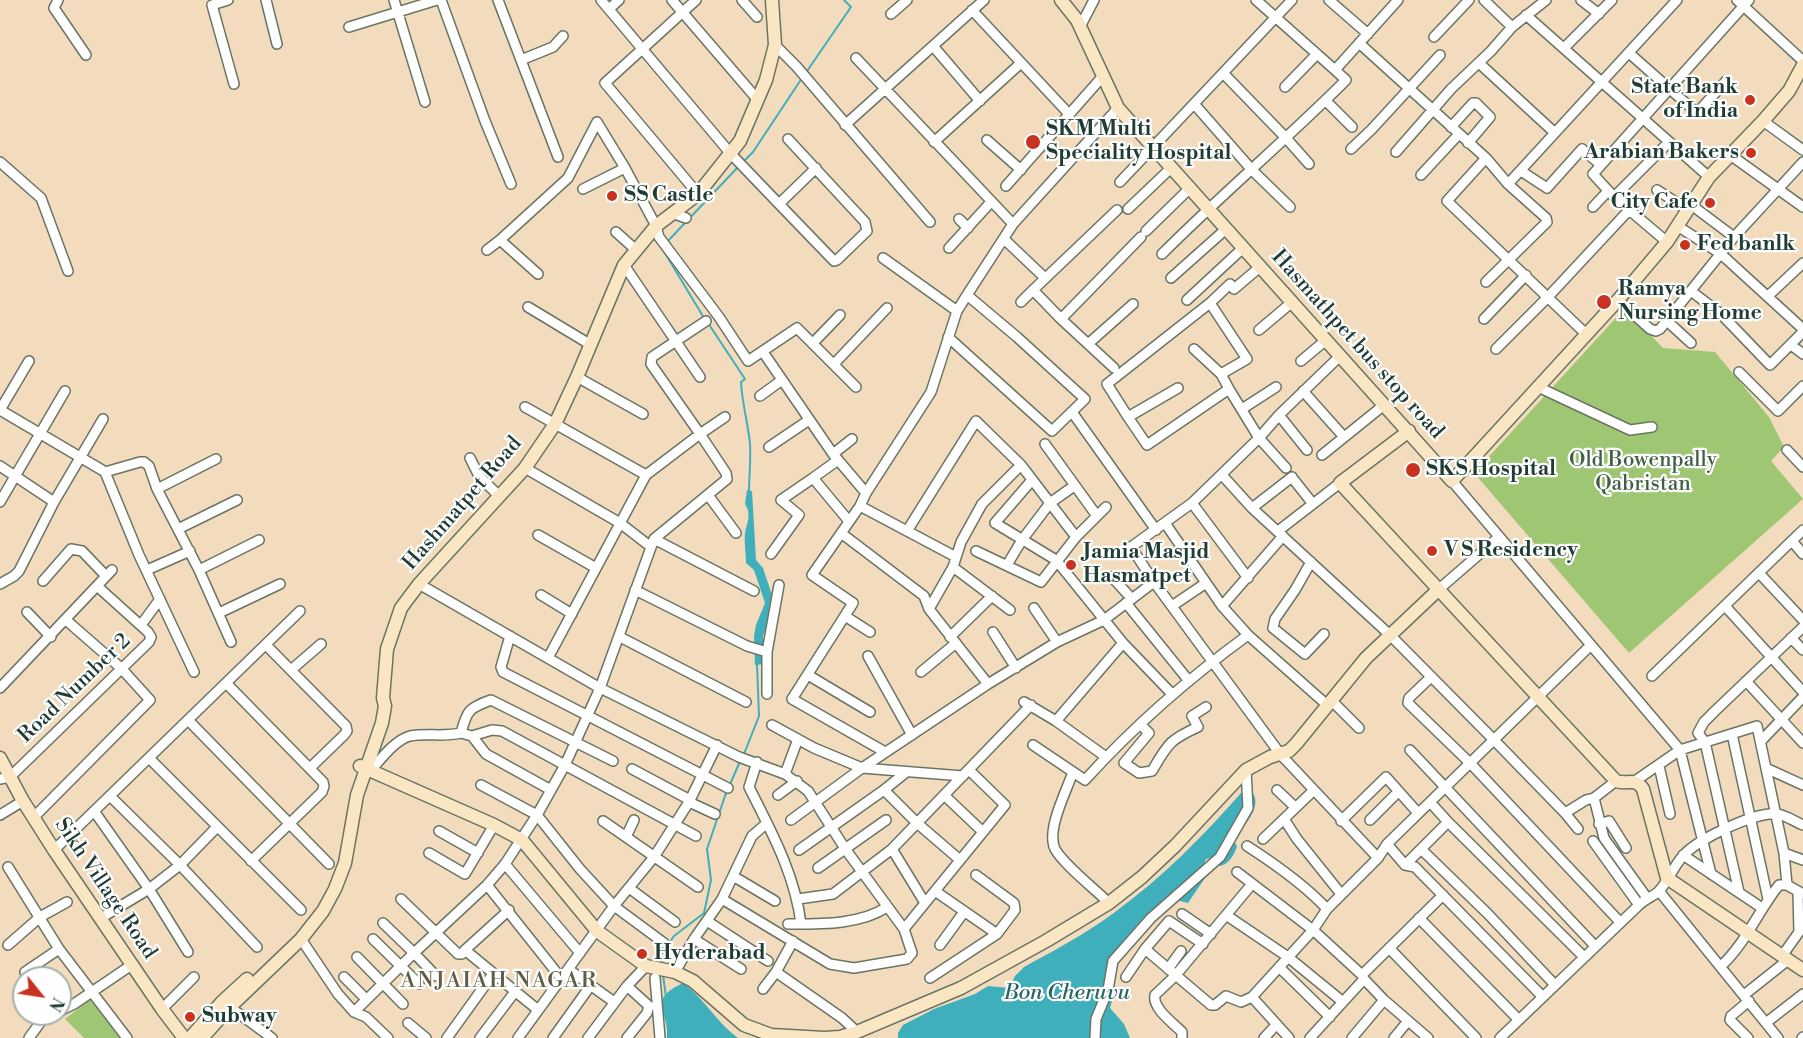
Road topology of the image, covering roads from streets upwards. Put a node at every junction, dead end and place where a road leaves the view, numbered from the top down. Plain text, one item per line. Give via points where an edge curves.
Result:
1 (58, 0) edge
2 (228, 0) edge
3 (266, 0) edge
4 (394, 0) edge
5 (439, 0) edge
6 (498, 0) edge
7 (601, 0) edge
8 (620, 0) edge
9 (672, 0) edge
10 (696, 0) edge
11 (742, 0) edge
12 (771, 0) edge
13 (908, 0) edge
14 (984, 0) edge
15 (1061, 0) edge
16 (1094, 0) edge
17 (1256, 0) edge
18 (1292, 0) edge
19 (1329, 0) edge
20 (1398, 0) edge
21 (1469, 0) edge
22 (1484, 0) edge
23 (1546, 0) edge
24 (1581, 0) edge
25 (1612, 0) edge
26 (1677, 0) edge
27 (1743, 2) edge
28 (609, 9) junction
29 (972, 10) junction
30 (397, 11) junction
31 (683, 12) junction
32 (891, 14) dead end
33 (1599, 14) junction
34 (1526, 15) junction
35 (757, 17) dead end
36 (1275, 18) junction
37 (349, 27) dead end
38 (1080, 27) junction
39 (1512, 27) junction
40 (1368, 34) junction
41 (563, 36) dead end
42 (1434, 37) dead end
43 (1359, 43) junction
44 (278, 44) dead end
45 (775, 45) junction
46 (933, 46) junction
47 (1564, 48) junction
48 (642, 51) junction
49 (1629, 53) junction
50 (1317, 54) junction
51 (86, 55) dead end
52 (1440, 55) dead end
53 (856, 58) dead end
54 (521, 60) junction
55 (1021, 63) junction
56 (1479, 63) junction
57 (1803, 63) edge
58 (1335, 70) junction
59 (1223, 73) junction
60 (1103, 76) junction
61 (1726, 81) dead end
62 (1600, 82) junction
63 (234, 84) dead end
64 (1285, 87) dead end
65 (1669, 88) junction
66 (1408, 89) junction
67 (884, 90) junction
68 (757, 99) junction
69 (980, 100) junction
70 (1326, 101) junction
71 (425, 102) dead end
72 (1194, 105) junction
73 (1118, 108) junction
74 (1434, 110) junction
75 (1069, 114) junction
76 (1642, 120) junction
77 (1763, 121) junction
78 (845, 125) junction
79 (1352, 127) dead end
80 (1451, 127) junction
81 (1555, 133) junction
82 (1464, 136) junction
83 (1286, 138) junction
84 (788, 139) dead end
85 (987, 140) dead end
86 (934, 142) junction
87 (1668, 143) junction
88 (1154, 148) junction
89 (1351, 149) dead end
90 (1803, 150) edge
91 (1396, 152) dead end
92 (1729, 154) junction
93 (558, 157) dead end
94 (734, 157) junction
95 (1486, 158) junction
96 (0, 162) edge
97 (1803, 162) edge
98 (1309, 164) dead end
99 (1601, 165) junction
100 (625, 168) junction
101 (816, 168) junction
102 (1171, 168) junction
103 (1021, 170) junction
104 (1252, 170) junction
105 (1521, 171) junction
106 (1421, 176) dead end
107 (1709, 177) junction
108 (1120, 182) dead end
109 (511, 184) dead end
110 (1508, 184) junction
111 (1006, 186) dead end
112 (1190, 188) junction
113 (583, 189) dead end
114 (1657, 190) dead end
115 (1778, 191) junction
116 (698, 194) junction
117 (1611, 194) junction
118 (991, 202) junction
119 (779, 204) junction
120 (1290, 207) dead end
121 (1593, 207) dead end
122 (1689, 207) junction
123 (1803, 207) edge
124 (1208, 208) junction
125 (1128, 209) dead end
126 (1630, 209) junction
127 (1117, 210) dead end
128 (959, 219) dead end
129 (930, 222) dead end
130 (1014, 224) junction
131 (1679, 227) junction
132 (968, 228) junction
133 (1226, 229) junction
134 (616, 232) dead end
135 (657, 232) junction
136 (1734, 237) junction
137 (1004, 239) junction
138 (500, 240) junction
139 (1667, 242) junction
140 (949, 248) dead end
141 (1243, 248) junction
142 (487, 250) dead end
143 (636, 250) junction
144 (1162, 254) dead end
145 (1721, 254) junction
146 (883, 258) dead end
147 (1509, 258) junction
148 (1803, 262) edge
149 (624, 265) junction
150 (1260, 267) junction
151 (68, 271) dead end
152 (538, 274) dead end
153 (1526, 275) junction
154 (1045, 278) junction
155 (1171, 278) dead end
156 (1486, 282) dead end
157 (1033, 290) junction
158 (1691, 291) junction
159 (967, 295) junction
160 (1548, 297) junction
161 (1768, 297) junction
162 (1187, 300) dead end
163 (1618, 300) junction
164 (1021, 302) dead end
165 (1210, 303) junction
166 (1291, 303) junction
167 (1133, 304) dead end
168 (528, 308) dead end
169 (887, 308) dead end
170 (957, 311) junction
171 (840, 315) dead end
172 (1061, 319) junction
173 (1484, 320) dead end
174 (706, 321) dead end
175 (1667, 321) junction
176 (1259, 330) dead end
177 (1803, 331) edge
178 (1586, 334) junction
179 (948, 337) junction
180 (1326, 340) junction
181 (676, 341) junction
182 (813, 343) junction
183 (1691, 343) dead end
184 (1088, 344) junction
185 (591, 345) junction
186 (1791, 345) junction
187 (1194, 349) dead end
188 (1496, 349) dead end
189 (763, 352) junction
190 (1803, 354) edge
191 (1340, 356) junction
192 (29, 361) dead end
193 (1301, 361) dead end
194 (834, 364) junction
195 (1114, 368) dead end
196 (1739, 372) dead end
197 (1221, 375) junction
198 (577, 377) junction
199 (700, 377) dead end
200 (782, 380) junction
201 (1803, 386) edge
202 (856, 387) dead end
203 (1276, 387) dead end
204 (1538, 387) junction
205 (1178, 388) dead end
206 (1229, 389) junction
207 (65, 390) dead end
208 (1303, 391) junction
209 (760, 396) dead end
210 (1384, 405) junction
211 (525, 407) dead end
212 (1242, 409) junction
213 (1072, 412) junction
214 (643, 414) dead end
215 (1279, 415) junction
216 (725, 417) dead end
217 (1128, 417) junction
218 (103, 419) dead end
219 (809, 420) junction
220 (555, 424) junction
221 (1652, 427) dead end
222 (1409, 431) junction
223 (41, 433) junction
224 (700, 434) junction
225 (1344, 437) junction
226 (1259, 438) junction
227 (852, 439) dead end
228 (1045, 444) dead end
229 (769, 447) dead end
230 (1307, 450) dead end
231 (1787, 450) dead end
232 (1322, 455) dead end
233 (82, 456) junction
234 (835, 457) junction
235 (470, 458) dead end
236 (216, 459) dead end
237 (1021, 465) junction
238 (0, 466) edge
239 (1803, 467) edge
240 (525, 468) junction
241 (102, 470) dead end
242 (646, 475) junction
243 (1222, 475) junction
244 (1290, 475) junction
245 (15, 476) junction
246 (813, 478) junction
247 (1032, 480) junction
248 (1452, 481) junction
249 (1340, 483) junction
250 (1074, 486) junction
251 (157, 489) junction
252 (866, 493) junction
253 (708, 495) junction
254 (499, 496) junction
255 (237, 500) dead end
256 (0, 502) edge
257 (54, 502) junction
258 (1050, 503) junction
259 (1192, 503) junction
260 (1313, 504) junction
261 (860, 506) junction
262 (1106, 507) dead end
263 (1252, 508) junction
264 (1097, 516) junction
265 (848, 520) junction
266 (620, 523) junction
267 (1164, 523) junction
268 (178, 529) junction
269 (1156, 530) junction
270 (1803, 530) edge
271 (907, 531) junction
272 (736, 532) dead end
273 (841, 533) junction
274 (1281, 534) junction
275 (538, 535) dead end
276 (1076, 537) junction
277 (1499, 537) junction
278 (259, 540) dead end
279 (1022, 540) junction
280 (1792, 541) junction
281 (653, 543) junction
282 (190, 551) junction
283 (976, 551) dead end
284 (771, 554) dead end
285 (1803, 554) edge
286 (1056, 560) junction
287 (955, 562) junction
288 (1311, 562) junction
289 (1007, 565) junction
290 (596, 568) junction
291 (147, 570) junction
292 (199, 570) junction
293 (1759, 573) junction
294 (1112, 577) dead end
295 (1248, 578) junction
296 (42, 581) dead end
297 (1154, 582) junction
298 (1206, 583) junction
299 (0, 584) edge
300 (280, 584) dead end
301 (419, 584) junction
302 (779, 585) dead end
303 (97, 586) junction
304 (635, 590) junction
305 (1438, 590) junction
306 (754, 591) dead end
307 (541, 595) dead end
308 (992, 596) junction
309 (160, 599) junction
310 (1129, 601) junction
311 (1172, 606) junction
312 (1222, 606) junction
313 (1725, 606) junction
314 (1034, 608) dead end
315 (929, 609) junction
316 (1010, 610) dead end
317 (300, 611) dead end
318 (27, 612) dead end
319 (219, 613) junction
320 (572, 614) junction
321 (845, 616) junction
322 (66, 620) junction
323 (1104, 620) junction
324 (1803, 620) edge
325 (141, 625) junction
326 (1803, 627) edge
327 (870, 632) dead end
328 (993, 632) dead end
329 (1248, 634) junction
330 (1324, 634) dead end
331 (1389, 635) junction
332 (51, 636) junction
333 (510, 636) junction
334 (620, 637) junction
335 (1791, 638) junction
336 (953, 640) junction
337 (231, 642) dead end
338 (1057, 642) junction
339 (1123, 643) junction
340 (321, 644) dead end
341 (266, 645) junction
342 (1591, 645) junction
343 (1803, 650) edge
344 (767, 652) junction
345 (868, 656) dead end
346 (548, 658) junction
347 (1770, 658) junction
348 (1212, 661) junction
349 (121, 668) junction
350 (1016, 668) junction
351 (291, 670) junction
352 (194, 672) dead end
353 (921, 672) dead end
354 (808, 675) junction
355 (1652, 676) dead end
356 (1431, 677) junction
357 (1189, 681) junction
358 (1746, 681) junction
359 (226, 683) junction
360 (988, 684) junction
361 (0, 688) edge
362 (600, 688) junction
363 (1803, 692) edge
364 (767, 694) dead end
365 (1172, 694) junction
366 (1803, 697) edge
367 (1537, 698) junction
368 (746, 702) dead end
369 (1329, 702) junction
370 (1206, 707) dead end
371 (870, 712) dead end
372 (586, 716) junction
373 (1781, 719) junction
374 (188, 720) junction
375 (1056, 721) junction
376 (1140, 724) junction
377 (772, 725) dead end
378 (1359, 728) dead end
379 (461, 733) junction
380 (1732, 734) junction
381 (912, 735) junction
382 (472, 736) junction
383 (798, 739) junction
384 (1494, 740) junction
385 (1761, 741) junction
386 (575, 742) junction
387 (1705, 742) junction
388 (1803, 743) edge
389 (717, 745) junction
390 (1033, 745) dead end
391 (1410, 750) dead end
392 (1680, 750) junction
393 (885, 752) junction
394 (1281, 754) junction
395 (1106, 757) junction
396 (0, 758) edge
397 (149, 758) junction
398 (748, 760) junction
399 (613, 761) dead end
400 (1471, 764) junction
401 (565, 765) junction
402 (1659, 766) junction
403 (310, 768) junction
404 (366, 768) junction
405 (862, 768) junction
406 (632, 769) dead end
407 (1768, 769) junction
408 (1246, 771) junction
409 (1074, 772) junction
410 (905, 773) junction
411 (966, 773) junction
412 (785, 774) junction
413 (701, 776) junction
414 (5, 778) edge
415 (796, 781) junction
416 (1616, 781) junction
417 (1635, 781) junction
418 (482, 784) dead end
419 (1803, 785) edge
420 (1445, 787) junction
421 (728, 788) dead end
422 (551, 790) junction
423 (884, 790) junction
424 (1277, 790) dead end
425 (1313, 791) junction
426 (1398, 792) junction
427 (778, 795) dead end
428 (944, 795) junction
429 (110, 796) junction
430 (1594, 798) junction
431 (23, 801) junction
432 (689, 801) junction
433 (815, 802) junction
434 (1430, 802) junction
435 (1295, 807) junction
436 (94, 811) junction
437 (1418, 813) junction
438 (1565, 813) junction
439 (715, 814) dead end
440 (1670, 814) dead end
441 (1777, 814) junction
442 (537, 815) junction
443 (0, 816) edge
444 (34, 818) junction
445 (1284, 819) junction
446 (1751, 819) junction
447 (634, 820) dead end
448 (791, 820) dead end
449 (886, 820) dead end
450 (1370, 820) dead end
451 (603, 821) dead end
452 (1341, 821) junction
453 (1448, 822) junction
454 (767, 823) junction
455 (289, 824) junction
456 (676, 824) junction
457 (917, 824) junction
458 (1599, 824) junction
459 (494, 825) junction
460 (1803, 825) edge
461 (831, 826) junction
462 (216, 827) junction
463 (1724, 829) junction
464 (1578, 830) dead end
465 (439, 831) dead end
466 (983, 832) junction
467 (696, 836) dead end
468 (626, 837) junction
469 (1263, 839) dead end
470 (1702, 839) junction
471 (522, 840) junction
472 (1593, 841) dead end
473 (1387, 844) junction
474 (1247, 846) dead end
475 (1626, 848) dead end
476 (892, 849) junction
477 (1421, 849) junction
478 (54, 850) junction
479 (799, 850) dead end
480 (846, 850) junction
481 (429, 853) dead end
482 (477, 853) junction
483 (1784, 853) junction
484 (1683, 855) junction
485 (654, 857) junction
486 (1378, 858) junction
487 (960, 860) junction
488 (1803, 860) edge
489 (251, 861) junction
490 (329, 864) dead end
491 (506, 864) junction
492 (180, 865) junction
493 (1405, 865) junction
494 (8, 867) dead end
495 (818, 868) dead end
496 (861, 872) junction
497 (1237, 872) dead end
498 (1711, 874) junction
499 (976, 875) dead end
500 (733, 876) junction
501 (1667, 878) junction
502 (1252, 884) junction
503 (487, 885) junction
504 (1787, 885) junction
505 (698, 887) dead end
506 (629, 888) junction
507 (149, 889) junction
508 (935, 891) junction
509 (1659, 891) junction
510 (1739, 892) junction
511 (1800, 893) edge
512 (1341, 894) junction
513 (1443, 895) junction
514 (1647, 898) junction
515 (400, 899) dead end
516 (722, 899) junction
517 (798, 899) junction
518 (1768, 899) junction
519 (775, 901) dead end
520 (67, 902) dead end
521 (925, 903) junction
522 (1109, 903) junction
523 (1639, 905) junction
524 (614, 906) junction
525 (887, 907) junction
526 (1762, 908) junction
527 (320, 909) junction
528 (1327, 909) junction
529 (301, 910) dead end
530 (509, 910) junction
531 (964, 912) junction
532 (1182, 914) dead end
533 (1226, 915) junction
534 (40, 917) junction
535 (101, 918) junction
536 (1419, 918) junction
537 (707, 921) junction
538 (675, 922) dead end
539 (1620, 922) junction
540 (383, 923) dead end
541 (788, 924) dead end
542 (801, 924) junction
543 (904, 929) junction
544 (1313, 930) junction
545 (597, 931) junction
546 (436, 932) junction
547 (1748, 933) junction
548 (997, 934) junction
549 (1211, 934) junction
550 (1801, 934) edge
551 (301, 939) junction
552 (373, 939) dead end
553 (694, 939) junction
554 (793, 941) junction
555 (664, 942) dead end
556 (1203, 944) junction
557 (9, 945) dead end
558 (940, 945) dead end
559 (1595, 946) junction
560 (257, 947) dead end
561 (1389, 948) junction
562 (59, 949) junction
563 (1145, 949) junction
564 (465, 950) junction
565 (1181, 951) dead end
566 (188, 952) dead end
567 (414, 953) junction
568 (579, 953) junction
569 (1583, 956) junction
570 (357, 957) dead end
571 (1288, 957) junction
572 (1785, 958) junction
573 (768, 961) dead end
574 (133, 964) junction
575 (34, 966) edge
576 (401, 966) junction
577 (1721, 966) junction
578 (1279, 967) junction
579 (568, 969) junction
580 (741, 969) dead end
581 (652, 970) junction
582 (1803, 970) edge
583 (672, 972) junction
584 (776, 972) junction
585 (1172, 972) junction
586 (493, 974) junction
587 (436, 976) dead end
588 (195, 977) dead end
589 (344, 977) dead end
590 (1126, 977) dead end
591 (1363, 977) junction
592 (561, 978) junction
593 (930, 978) dead end
594 (382, 983) junction
595 (419, 984) dead end
596 (591, 985) junction
597 (1555, 985) junction
598 (627, 986) junction
599 (763, 989) dead end
600 (91, 992) junction
601 (514, 993) junction
602 (1803, 994) edge
603 (1542, 996) junction
604 (1252, 997) junction
605 (1747, 998) junction
606 (366, 999) junction
607 (1384, 1000) junction
608 (614, 1002) junction
609 (1343, 1002) junction
610 (72, 1004) edge
611 (404, 1004) dead end
612 (230, 1007) junction
613 (162, 1010) junction
614 (538, 1011) junction
615 (354, 1012) junction
616 (1330, 1017) junction
617 (1518, 1019) junction
618 (1408, 1021) junction
619 (1767, 1022) junction
620 (408, 1023) dead end
621 (1276, 1025) junction
622 (37, 1026) edge
623 (857, 1032) junction
624 (28, 1038) edge
625 (127, 1038) edge
626 (184, 1038) edge
627 (190, 1038) edge
628 (202, 1038) edge
629 (272, 1038) edge
630 (388, 1038) edge
631 (426, 1038) edge
632 (447, 1038) edge
633 (480, 1038) edge
634 (518, 1038) edge
635 (553, 1038) edge
636 (588, 1038) edge
637 (627, 1038) edge
638 (660, 1038) edge
639 (1095, 1038) edge
640 (1182, 1038) edge
641 (1264, 1038) edge
642 (1289, 1038) edge
643 (1310, 1038) edge
644 (1352, 1038) edge
645 (1394, 1038) edge
646 (1428, 1038) edge
647 (1476, 1038) edge
648 (1500, 1038) edge
649 (1748, 1038) edge
650 (1778, 1038) edge

1 - 51 street via 54,8
2 - 63 street via 212,5
3 - 44 street
4 - 30 street
5 - 30 street
5 - 109 street
6 - 54 street
7 - 28 street
8 - 28 street
9 - 31 street
10 - 31 street
11 - 35 street
12 - 45 street, Hashmatpet Road
13 - 32 street
14 - 29 street
15 - 38 street, Hasmathpet bus stop road
16 - 38 street
17 - 36 street
18 - 36 street
19 - 40 street
20 - 40 street
21 - 42 street
22 - 39 street
23 - 34 street
24 - 33 street
25 - 33 street
26 - 49 street
27 - 57 street
27 - 65 street
28 - 48 street
29 - 46 street
29 - 55 street
30 - 37 street
30 - 71 street
31 - 48 street
31 - 68 street
33 - 47 street
34 - 39 street
34 - 47 street
36 - 50 street
36 - 59 street
38 - 60 street, Hasmathpet bus stop road
39 - 56 street
40 - 43 street
41 - 54 street via 553,47
43 - 58 street
43 - 66 street
45 - 68 street, Hashmatpet Road
45 - 78 street
46 - 67 street
46 - 69 street
47 - 62 street
48 - 94 street
48 - 116 street via 604,83
49 - 62 street
49 - 65 street
50 - 58 street
50 - 64 street
52 - 66 street
53 - 67 street
54 - 93 street
55 - 69 street
55 - 75 street
56 - 74 street
56 - 81 street
57 - 77 street via 1789,91
58 - 70 street via 1346,80
59 - 72 street
59 - 83 street
60 - 73 street, Hasmathpet bus stop road
60 - 75 street
61 - 65 street via 1696,113
62 - 76 street
62 - 81 street
65 - 76 street
66 - 74 street
66 - 89 street
67 - 78 street
67 - 86 street
68 - 94 street, Hashmatpet Road
69 - 86 street
70 - 79 street
70 - 83 street
72 - 88 street
72 - 104 street
73 - 88 street, Hasmathpet bus stop road
73 - 130 street
74 - 80 street
74 - 91 street
75 - 103 street
76 - 87 street
76 - 99 street
77 - 90 street
77 - 92 street
78 - 129 street
80 - 82 street
80 - 82 street via 1476,103 1490,117
81 - 105 street
82 - 95 street
82 - 106 street
83 - 98 street
83 - 104 street
84 - 101 street
85 - 103 street
86 - 118 street
87 - 107 street
87 - 117 street
88 - 102 street, Hasmathpet bus stop road
88 - 108 street
92 - 107 street
92 - 115 street
94 - 116 street, Hashmatpet Road
94 - 119 street
95 - 110 street
95 - 147 street via 1447,201
96 - 151 street via 41,198
97 - 115 street
99 - 105 street via 1582,149 1546,188
99 - 117 street via 1593,174
100 - 113 street
100 - 135 street
100 - 138 street via 597,122 568,178
101 - 119 street
101 - 119 street via 865,222 868,228 861,238 834,261
102 - 112 street, Hasmathpet bus stop road
102 - 125 street
103 - 111 street
104 - 120 street
104 - 124 street
105 - 110 street
107 - 122 street
110 - 147 street via 1547,222
112 - 124 street, Hasmathpet bus stop road
112 - 172 street
114 - 122 street
115 - 123 street
115 - 136 street
116 - 135 street, Hashmatpet Road via 680,216
117 - 121 street
117 - 126 street
118 - 130 street
118 - 132 street
122 - 131 street
122 - 136 street
124 - 133 street, Hasmathpet bus stop road
124 - 144 street
126 - 139 street
126 - 160 street
127 - 154 street
128 - 132 street
130 - 137 street
131 - 139 street
131 - 145 street
132 - 140 street
133 - 141 street, Hasmathpet bus stop road
133 - 155 street
134 - 143 street
135 - 143 street, Hashmatpet Road
135 - 189 street via 748,361
136 - 145 street
137 - 154 street
137 - 159 street
138 - 142 street
138 - 152 street
139 - 163 street
141 - 150 street, Hasmathpet bus stop road
141 - 162 street
143 - 149 street, Hashmatpet Road
145 - 158 street
145 - 161 street
146 - 170 street
147 - 153 street
147 - 156 street
148 - 161 street
149 - 181 street
149 - 185 street, Hashmatpet Road
150 - 165 street via 1234,289 1230,284
150 - 166 street, Hasmathpet bus stop road
153 - 160 street
153 - 173 street
154 - 157 street
157 - 164 street
157 - 172 street
158 - 175 street
158 - 186 street via 1721,314 1770,365
159 - 170 street
159 - 213 street via 1085,399
160 - 178 street
160 - 188 street
161 - 177 street
163 - 175 street via 1650,329 1658,330
163 - 178 street
165 - 197 street via 1247,359
165 - 217 street via 1107,384
166 - 176 street
166 - 180 street, Hasmathpet bus stop road
167 - 184 street
168 - 185 street
169 - 194 street
170 - 179 street
171 - 182 street
172 - 184 street
174 - 181 street
175 - 183 street
177 - 186 street
178 - 204 street
179 - 213 street via 1052,431
179 - 252 street via 931,392
180 - 191 street, Hasmathpet bus stop road
180 - 193 street
181 - 199 street
181 - 224 street via 652,357 651,364
182 - 189 street via 796,328
182 - 194 street
184 - 195 street
185 - 198 street, Hashmatpet Road
186 - 190 street
187 - 197 street
189 - 200 street
191 - 208 street
191 - 210 street, Hasmathpet bus stop road
192 - 223 street via 0,410
194 - 202 street
196 - 201 street via 1778,411
197 - 206 street
198 - 214 street
198 - 220 street, Hashmatpet Road
200 - 209 street
200 - 219 street
203 - 212 street
204 - 221 street via 1630,430
204 - 248 street
205 - 217 street
206 - 212 street
206 - 217 street via 1147,445
207 - 223 street
208 - 215 street
208 - 225 street
210 - 222 street, Hasmathpet bus stop road
210 - 225 street
211 - 220 street
212 - 226 street
213 - 269 street
215 - 226 street
215 - 230 street
216 - 224 street
218 - 233 street
219 - 229 street
219 - 234 street
220 - 240 street, Hashmatpet Road
220 - 242 street
222 - 248 street, Hasmathpet bus stop road
222 - 249 street
223 - 233 street
223 - 245 street
224 - 242 street
224 - 253 street via 727,479
225 - 232 street
226 - 243 street
226 - 244 street
227 - 234 street
228 - 250 street
231 - 239 street
233 - 241 street
233 - 257 street
234 - 246 street
234 - 252 street
235 - 254 street via 479,476
236 - 251 street
237 - 247 street
237 - 271 street via 976,421
237 - 287 street via 982,504
238 - 245 street
240 - 254 street, Hashmatpet Road
240 - 266 street
242 - 266 street
243 - 259 street
243 - 263 street
244 - 260 street
244 - 263 street
245 - 256 street
245 - 257 street
246 - 265 street
246 - 284 street via 781,500 799,515
247 - 258 street
247 - 279 street via 995,523
248 - 277 street
249 - 260 street
249 - 305 street
250 - 258 street
250 - 264 street
251 - 268 street
251 - 291 street via 144,462 105,472
252 - 261 street
253 - 272 street
253 - 281 street
254 - 301 street, Hashmatpet Road
255 - 268 street
257 - 299 street via 19,571
258 - 276 street
258 - 279 street
259 - 267 street
259 - 295 street
260 - 274 street
261 - 265 street
261 - 271 street
262 - 264 street
263 - 274 street
264 - 276 street
265 - 273 street
266 - 281 street
266 - 290 street
267 - 269 street
267 - 298 street
268 - 282 street
269 - 297 street via 1131,547
270 - 280 street
271 - 287 street
273 - 315 street via 924,596
273 - 321 street via 812,575 853,603
274 - 288 street
274 - 295 street
275 - 290 street
276 - 286 street
277 - 305 street
277 - 342 street
278 - 292 street
279 - 286 street
279 - 289 street
280 - 285 street
280 - 293 street
281 - 304 street
281 - 306 street
282 - 291 street
282 - 292 street
283 - 289 street
286 - 289 street via 1041,582
286 - 323 street
287 - 308 street
287 - 315 street
288 - 330 street via 1273,628 1305,654
288 - 331 street
290 - 320 street
291 - 309 street
292 - 319 street
293 - 313 street
293 - 324 street
294 - 310 street
295 - 312 street
296 - 303 street via 71,549 82,551 109,573
297 - 310 street
297 - 311 street
298 - 311 street
298 - 312 street
300 - 319 street
301 - 333 street
301 - 404 street, Hashmatpet Road via 400,608 393,628 383,698
302 - 344 street
303 - 322 street
303 - 325 street
304 - 334 street
304 - 344 street via 747,646
305 - 331 street
305 - 367 street
307 - 320 street
308 - 316 street
308 - 336 street
309 - 325 street
309 - 352 street
310 - 323 street
310 - 357 street
311 - 348 street
312 - 329 street
313 - 347 street
313 - 355 street
314 - 338 street
315 - 336 street
317 - 341 street
318 - 332 street
319 - 337 street
320 - 346 street
321 - 327 street
321 - 354 street
322 - 332 street
322 - 349 street
323 - 338 street
323 - 339 street
325 - 349 street, Road Number 2 via 150,635 149,642
326 - 335 street
328 - 350 street
329 - 348 street
329 - 369 street
331 - 356 street
331 - 369 street
332 - 361 street
333 - 346 street
333 - 372 street via 501,670
334 - 362 street
334 - 368 street
335 - 343 street
335 - 347 street
336 - 353 street
336 - 360 street
338 - 350 street
339 - 365 street
339 - 375 street
340 - 351 street
341 - 351 street
341 - 359 street
342 - 367 street
342 - 392 street
344 - 364 street
345 - 381 street
346 - 362 street
347 - 358 street
347 - 363 street
348 - 357 street
348 - 394 street
349 - 414 street, Road Number 2
349 - 444 street via 150,700
350 - 360 street
351 - 403 street via 347,731
354 - 371 street
354 - 393 street via 792,699
356 - 384 street
356 - 400 street via 1408,703
357 - 365 street
358 - 373 street
358 - 387 street via 1704,722 1698,733
359 - 374 street
359 - 403 street
360 - 381 street
362 - 372 street
362 - 389 street
365 - 376 street
366 - 373 street
367 - 384 street
367 - 416 street
369 - 378 street
369 - 394 street via 1296,744
370 - 376 street via 1192,717 1198,727 1174,738 1152,771 1139,773 1124,763 1149,733
372 - 386 street
372 - 413 street
373 - 385 street
373 - 388 street
374 - 397 street
374 - 455 street
375 - 395 street
375 - 411 street via 1028,703
376 - 395 street
377 - 383 street
379 - 382 street
379 - 386 street via 469,710 491,699
379 - 404 street via 407,737
380 - 385 street via 1757,726
380 - 387 street
380 - 446 street
381 - 393 street
382 - 401 street via 496,730
382 - 422 street via 486,754
383 - 405 street
383 - 412 street
384 - 400 street
384 - 438 street
385 - 407 street
386 - 399 street
386 - 401 street
387 - 392 street
387 - 463 street
389 - 398 street
389 - 413 street
390 - 409 street
391 - 420 street
392 - 402 street
392 - 470 street
393 - 405 street
394 - 408 street
394 - 425 street
395 - 409 street via 1085,780
396 - 414 street, Sikh Village Road
397 - 429 street
397 - 462 street
398 - 412 street
398 - 454 street via 749,787
400 - 420 street
400 - 539 street
401 - 422 street
401 - 456 street
402 - 417 street
402 - 440 street
403 - 455 street via 323,782 322,792
404 - 459 street
404 - 527 street via 341,876
405 - 410 street
405 - 433 street
406 - 432 street
407 - 419 street
407 - 441 street
408 - 522 street via 1175,846
408 - 639 street via 1248,808 1220,857 1150,918 1113,961 1108,990 1096,1019
409 - 522 street via 1055,822 1055,849
410 - 411 street
410 - 423 street
411 - 428 street
411 - 466 street via 1005,805
412 - 415 street
413 - 421 street
413 - 432 street
414 - 431 street, Sikh Village Road
415 - 427 street
415 - 433 street
416 - 417 street
416 - 430 street
417 - 501 street via 1643,789
418 - 442 street
420 - 434 street
420 - 559 street
422 - 442 street
423 - 457 street
423 - 461 street
424 - 435 street
425 - 435 street
425 - 452 street
426 - 437 street
426 - 450 street
426 - 452 street via 1386,777
428 - 457 street
428 - 466 street
429 - 436 street
429 - 492 street
430 - 438 street
430 - 458 street
431 - 443 street
431 - 444 street, Sikh Village Road
432 - 439 street
432 - 456 street
433 - 448 street
433 - 461 street
434 - 437 street
434 - 453 street
435 - 445 street
436 - 478 street
436 - 507 street
437 - 473 street
438 - 464 street
441 - 446 street
441 - 460 street
441 - 483 street
442 - 471 street
442 - 524 street
444 - 478 street, Sikh Village Road
445 - 469 street
445 - 512 street
446 - 463 street
446 - 518 street
447 - 468 street
449 - 480 street
451 - 468 street
452 - 486 street
453 - 477 street
453 - 569 street
454 - 500 street via 752,836
454 - 517 street via 788,866
455 - 489 street
455 - 490 street
456 - 467 street
456 - 485 street
457 - 476 street
457 - 487 street
458 - 475 street via 1609,821
458 - 514 street via 1604,838
459 - 471 street
459 - 482 street
461 - 479 street
461 - 480 street
462 - 489 street
462 - 492 street
463 - 470 street
463 - 510 street
465 - 482 street
466 - 487 street
468 - 485 street
470 - 484 street
470 - 498 street
471 - 491 street
471 - 545 street
472 - 523 street
473 - 486 street
473 - 493 street
474 - 528 street
476 - 496 street
476 - 521 street
477 - 493 street
477 - 597 street
478 - 535 street, Sikh Village Road
480 - 495 street
480 - 496 street
481 - 482 street via 465,874
483 - 488 street
483 - 504 street
484 - 498 street
484 - 501 street
485 - 505 street
485 - 506 street
486 - 512 street
487 - 508 street
489 - 529 street
491 - 503 street
491 - 568 street
492 - 507 street
492 - 560 street
493 - 513 street via 1415,867
494 - 534 street
496 - 517 street via 833,894
496 - 525 street
497 - 502 street
498 - 510 street
499 - 548 street via 1016,905
500 - 516 street
500 - 519 street
501 - 509 street
501 - 547 street
502 - 533 street
502 - 544 street
503 - 530 street
503 - 546 street
504 - 511 street
504 - 518 street via 1779,885
506 - 524 street
506 - 538 street
507 - 535 street
507 - 566 street
508 - 521 street
508 - 531 street
509 - 514 street
509 - 577 street
510 - 526 street
511 - 550 street
512 - 528 street
513 - 536 street
513 - 603 street
514 - 523 street
515 - 546 street
516 - 537 street
516 - 554 street
517 - 542 street
518 - 526 street
520 - 534 street
521 - 543 street
522 - 623 street via 961,988
523 - 539 street
524 - 545 street
524 - 555 street
525 - 542 street via 859,920
525 - 543 street
526 - 547 street
527 - 551 street
527 - 627 street via 222,1002
528 - 544 street
530 - 564 street
530 - 592 street
531 - 548 street
531 - 558 street
532 - 549 street
533 - 549 street
533 - 571 street
534 - 557 street
534 - 562 street
535 - 574 street, Sikh Village Road
536 - 561 street
536 - 617 street
537 - 553 street
537 - 573 street
539 - 559 street
540 - 567 street
541 - 542 street
543 - 554 street via 912,953 907,959 854,968 830,964
544 - 571 street
544 - 591 street
545 - 568 street
545 - 581 street
546 - 564 street via 458,954
546 - 567 street
547 - 572 street
547 - 577 street
548 - 593 street
549 - 556 street
550 - 572 street
551 - 612 street
551 - 615 street
552 - 576 street
553 - 580 street
553 - 583 street
554 - 584 street
556 - 563 street via 1169,921
556 - 585 street
559 - 569 street
561 - 591 street
561 - 647 street
562 - 575 street
562 - 600 street
563 - 585 street
563 - 590 street
564 - 586 street
565 - 585 street
567 - 576 street
567 - 587 street
568 - 579 street
569 - 597 street
570 - 594 street
571 - 578 street
571 - 609 street
572 - 582 street
572 - 605 street
574 - 600 street
574 - 613 street, Sikh Village Road
576 - 594 street
576 - 595 street
577 - 605 street
578 - 604 street
578 - 616 street
579 - 592 street
579 - 596 street
581 - 583 street
581 - 598 street
581 - 638 street
583 - 623 street via 703,989 744,1025 771,1035 824,1038
584 - 599 street
584 - 623 street
585 - 604 street via 1211,1005 1226,996 1241,1002
585 - 640 street via 1153,998 1155,1005 1182,1032
586 - 601 street
586 - 632 street
588 - 613 street
589 - 606 street
591 - 607 street
591 - 609 street
592 - 614 street
594 - 606 street
594 - 611 street
596 - 608 street
596 - 635 street
597 - 603 street
598 - 608 street
598 - 637 street via 649,1006
600 - 610 street
600 - 625 street
601 - 614 street
601 - 633 street
602 - 619 street
603 - 617 street
604 - 621 street
605 - 619 street
605 - 649 street via 1730,1020
606 - 615 street
607 - 618 street
607 - 644 street
608 - 636 street
609 - 616 street
612 - 628 street
612 - 629 street
613 - 626 street, Sikh Village Road
614 - 634 street
615 - 630 street via 366,1017
616 - 643 street
617 - 648 street
618 - 645 street
618 - 646 street
619 - 650 street
620 - 631 street
621 - 641 street
621 - 642 street
622 - 624 street

